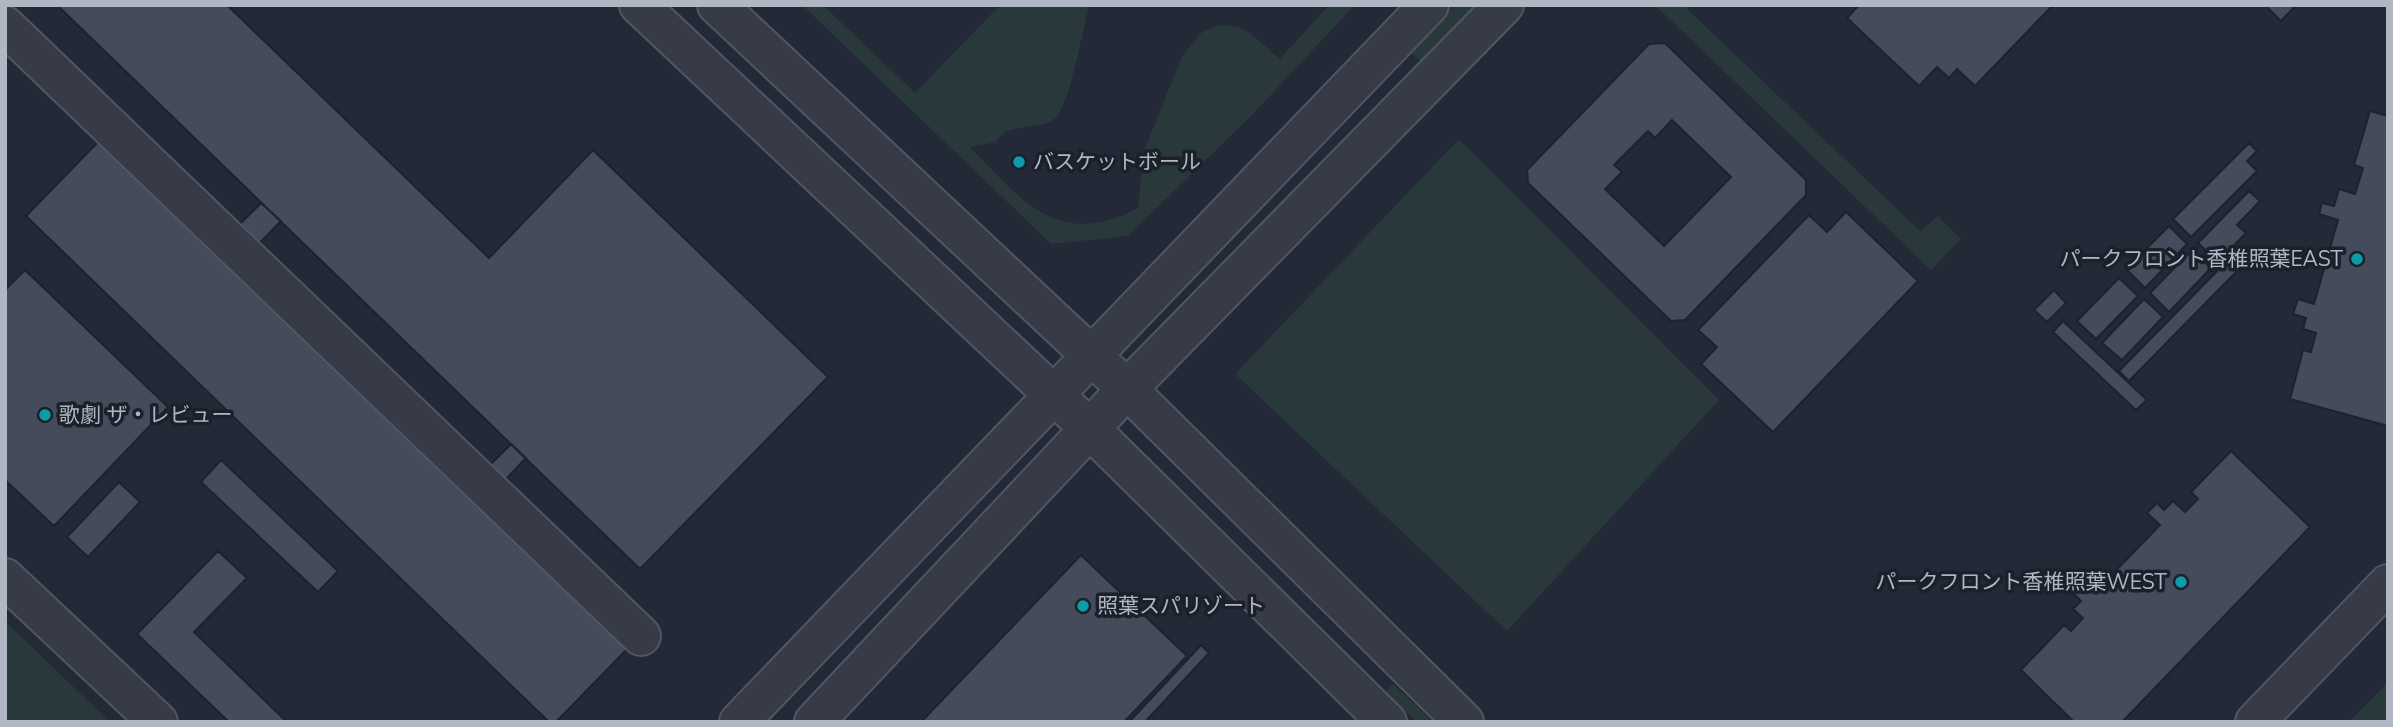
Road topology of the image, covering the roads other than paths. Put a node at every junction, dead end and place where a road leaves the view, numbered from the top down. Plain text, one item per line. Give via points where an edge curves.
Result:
1 (639, 5) edge
2 (718, 5) edge
3 (1429, 5) edge
4 (1504, 5) edge
5 (5, 26) edge
6 (1091, 356) junction
7 (1127, 389) junction
8 (1054, 395) junction
9 (1090, 429) junction
10 (5, 578) edge
11 (2388, 584) edge
12 (641, 636) dead end
13 (158, 722) edge
14 (739, 722) edge
15 (814, 722) edge
16 (1387, 722) edge
17 (1464, 722) edge
18 (2255, 722) edge

1 - 8 street
2 - 6 street
3 - 6 street
4 - 7 street
5 - 12 street
6 - 7 street
6 - 8 street
7 - 9 street
7 - 17 street
8 - 9 street
8 - 14 street
9 - 15 street
9 - 16 street
10 - 13 street
11 - 18 street

